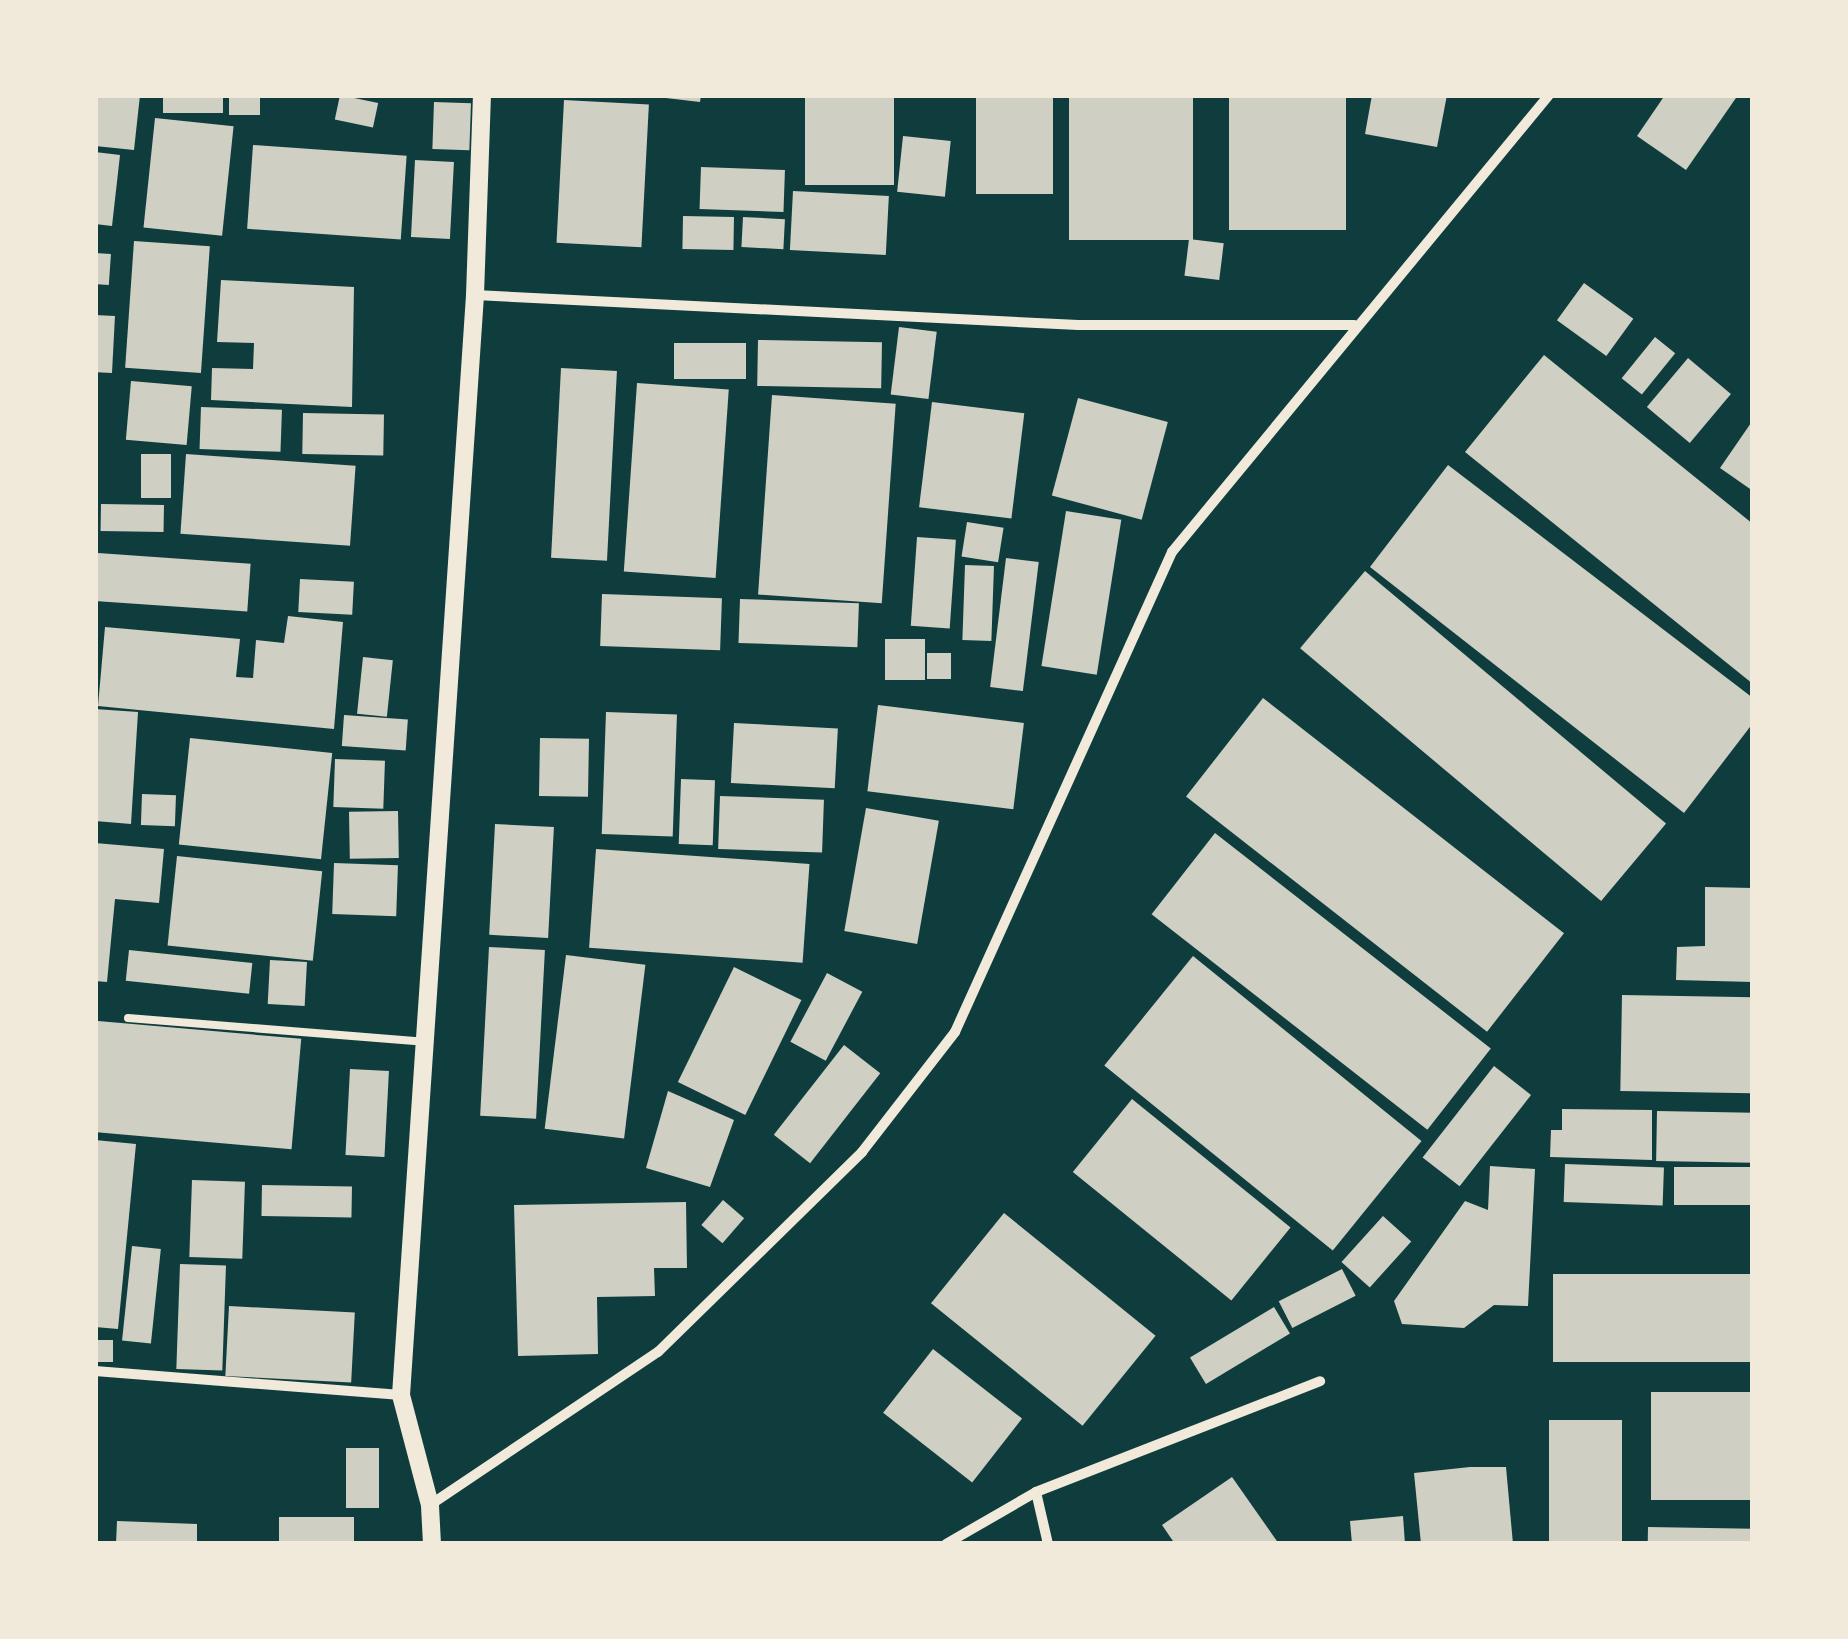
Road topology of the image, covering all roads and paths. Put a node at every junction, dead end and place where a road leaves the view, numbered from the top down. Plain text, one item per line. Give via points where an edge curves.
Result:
1 (482, 95) edge
2 (1549, 95) edge
3 (475, 294) junction
4 (1354, 325) junction
5 (128, 1018) dead end
6 (424, 1042) junction
7 (95, 1371) edge
8 (1320, 1382) dead end
9 (401, 1395) junction
10 (1036, 1492) junction
11 (430, 1505) junction
12 (432, 1544) edge
13 (946, 1544) edge
14 (1048, 1544) edge

1 - 3 street
2 - 4 street
3 - 4 street via 1078,325
3 - 6 street
4 - 11 street via 1172,552 955,1032 862,1152 658,1352
5 - 6 lane
6 - 9 street
7 - 9 street
8 - 10 street
9 - 11 street
10 - 13 street
10 - 14 street
11 - 12 street

